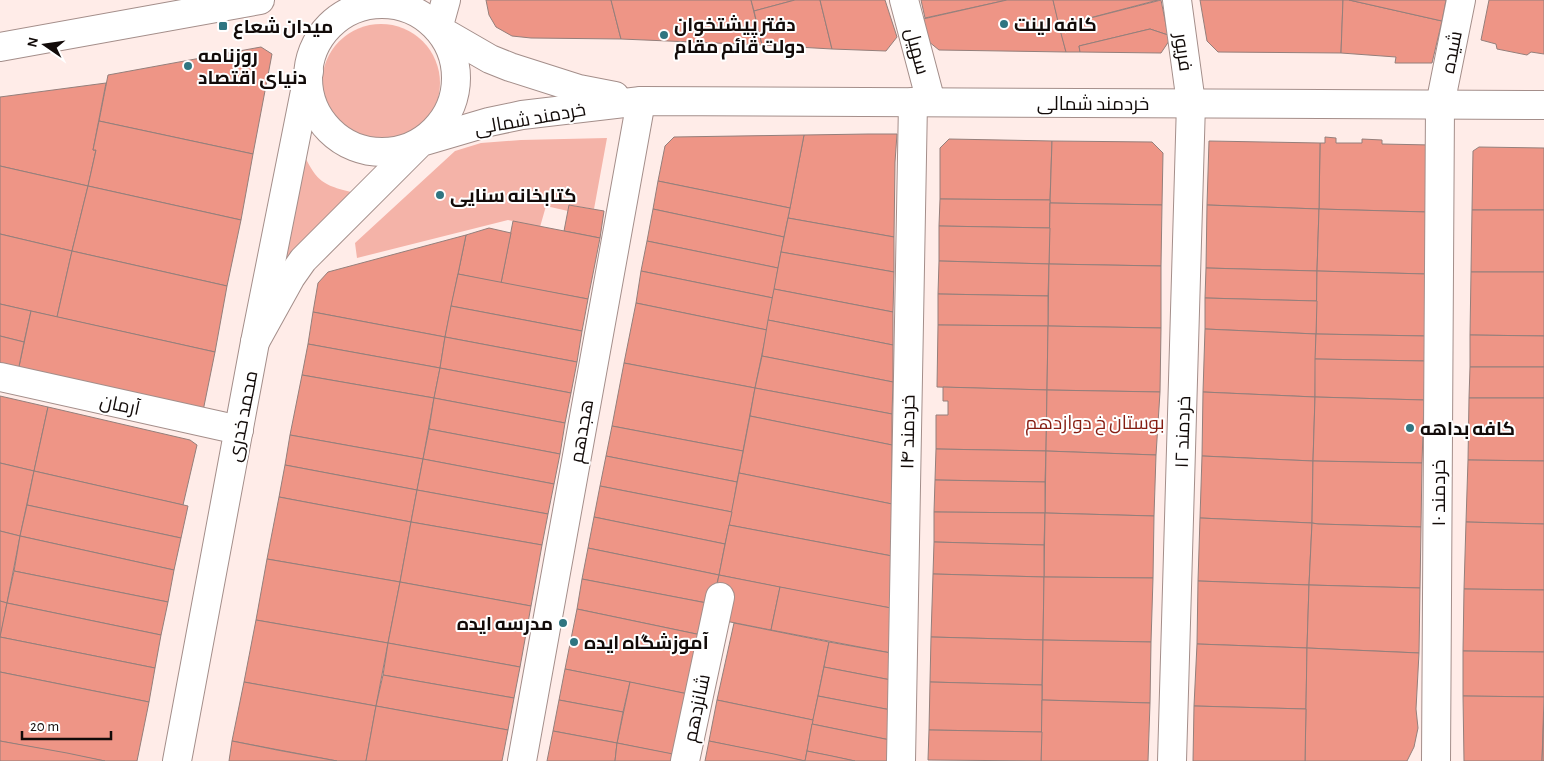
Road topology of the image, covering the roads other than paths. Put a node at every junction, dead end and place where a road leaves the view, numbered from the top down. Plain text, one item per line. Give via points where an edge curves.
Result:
1 (260, 0) edge
2 (328, 0) edge
3 (446, 0) edge
4 (904, 0) edge
5 (1177, 0) edge
6 (1461, 0) edge
7 (438, 29) junction
8 (0, 46) edge
9 (312, 58) junction
10 (641, 101) junction
11 (922, 102) junction
12 (1191, 103) junction
13 (1440, 105) junction
14 (1544, 105) edge
15 (421, 142) junction
16 (256, 342) junction
17 (0, 377) edge
18 (239, 430) junction
19 (720, 597) dead end
20 (178, 761) edge
21 (522, 761) edge
22 (685, 761) edge
23 (901, 761) edge
24 (1172, 761) edge
25 (1436, 761) edge

1 - 8 street
2 - 9 street, محمد خدری
3 - 7 street
4 - 11 street, سهیل
5 - 12 street, فریور
6 - 13 street, شیده
7 - 9 street via 422,15 404,7 362,6 327,28
7 - 10 street, خردمند شمالی via 490,59 531,74 600,94
7 - 15 street via 450,47 456,68 456,90 438,129
9 - 15 street via 310,94 318,116 333,134 353,147 375,153 399,151
9 - 16 street, محمد خدری
10 - 11 street, خردمند شمالی
10 - 15 street, خردمند شمالی via 522,115
10 - 21 street, هجدهم
11 - 12 street, خردمند شمالی
11 - 23 street, خردمند ۱۴
12 - 13 street, خردمند شمالی
12 - 24 street, خردمند ۱۲
13 - 14 street, خردمند شمالی
13 - 25 street, خردمند ۱۰
15 - 16 street via 303,260
16 - 18 street, محمد خدری
17 - 18 street, آرمان
18 - 20 street, محمد خدری
19 - 22 street, شانزدهم

